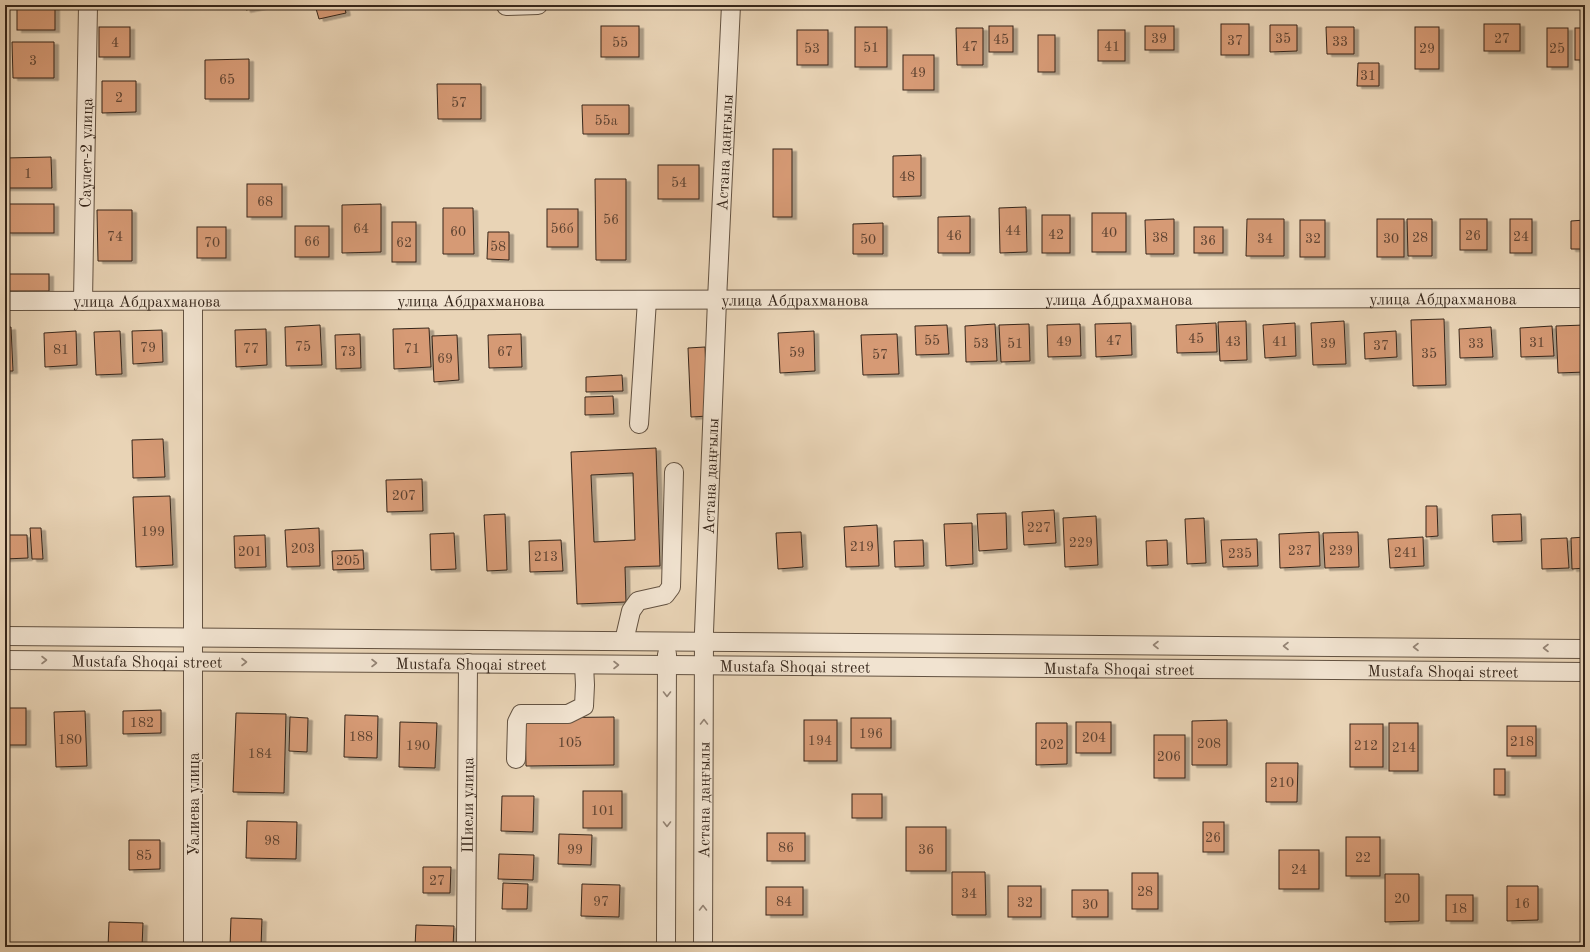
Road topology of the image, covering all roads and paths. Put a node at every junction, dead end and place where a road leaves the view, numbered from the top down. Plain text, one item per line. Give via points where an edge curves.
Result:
1 (88, 5) edge
2 (538, 5) edge
3 (731, 5) edge
4 (506, 6) edge
5 (1585, 298) edge
6 (647, 300) junction
7 (717, 300) junction
8 (5, 301) edge
9 (84, 301) junction
10 (193, 301) junction
11 (639, 424) dead end
12 (674, 472) dead end
13 (5, 636) edge
14 (193, 637) junction
15 (624, 641) junction
16 (667, 641) junction
17 (704, 642) junction
18 (1585, 648) edge
19 (5, 660) edge
20 (193, 661) junction
21 (468, 663) junction
22 (584, 665) junction
23 (667, 665) junction
24 (704, 665) junction
25 (1585, 672) edge
26 (516, 759) dead end
27 (193, 947) edge
28 (466, 947) edge
29 (666, 947) edge
30 (703, 947) edge

1 - 9 street, Саулет-2 улица
2 - 4 street
3 - 7 street, Астана даңғылы
5 - 7 street, улица Абдрахманова
6 - 7 street, улица Абдрахманова
6 - 10 street, улица Абдрахманова
6 - 11 street
7 - 17 street, Астана даңғылы
8 - 9 street, улица Абдрахманова
9 - 10 street, улица Абдрахманова
10 - 14 street, Уалиева улица
12 - 15 street via 671,587 664,595 638,601 631,611
13 - 14 street, Mustafa Shoqai street
14 - 15 street, Mustafa Shoqai street
14 - 20 street, Уалиева улица
15 - 16 street, Mustafa Shoqai street
16 - 17 street, Mustafa Shoqai street
16 - 23 street
18 -> 17 street, Mustafa Shoqai street
17 - 24 street, Астана даңғылы
19 -> 20 street, Mustafa Shoqai street
20 -> 21 street, Mustafa Shoqai street
20 - 27 street, Уалиева улица
21 - 22 street, Mustafa Shoqai street
21 - 28 street, Шиели улица
22 -> 23 street, Mustafa Shoqai street
22 - 26 street via 584,706 568,714 521,714 517,722
23 - 24 street, Mustafa Shoqai street
23 -> 29 street
24 - 25 street, Mustafa Shoqai street
30 -> 24 street, Астана даңғылы

